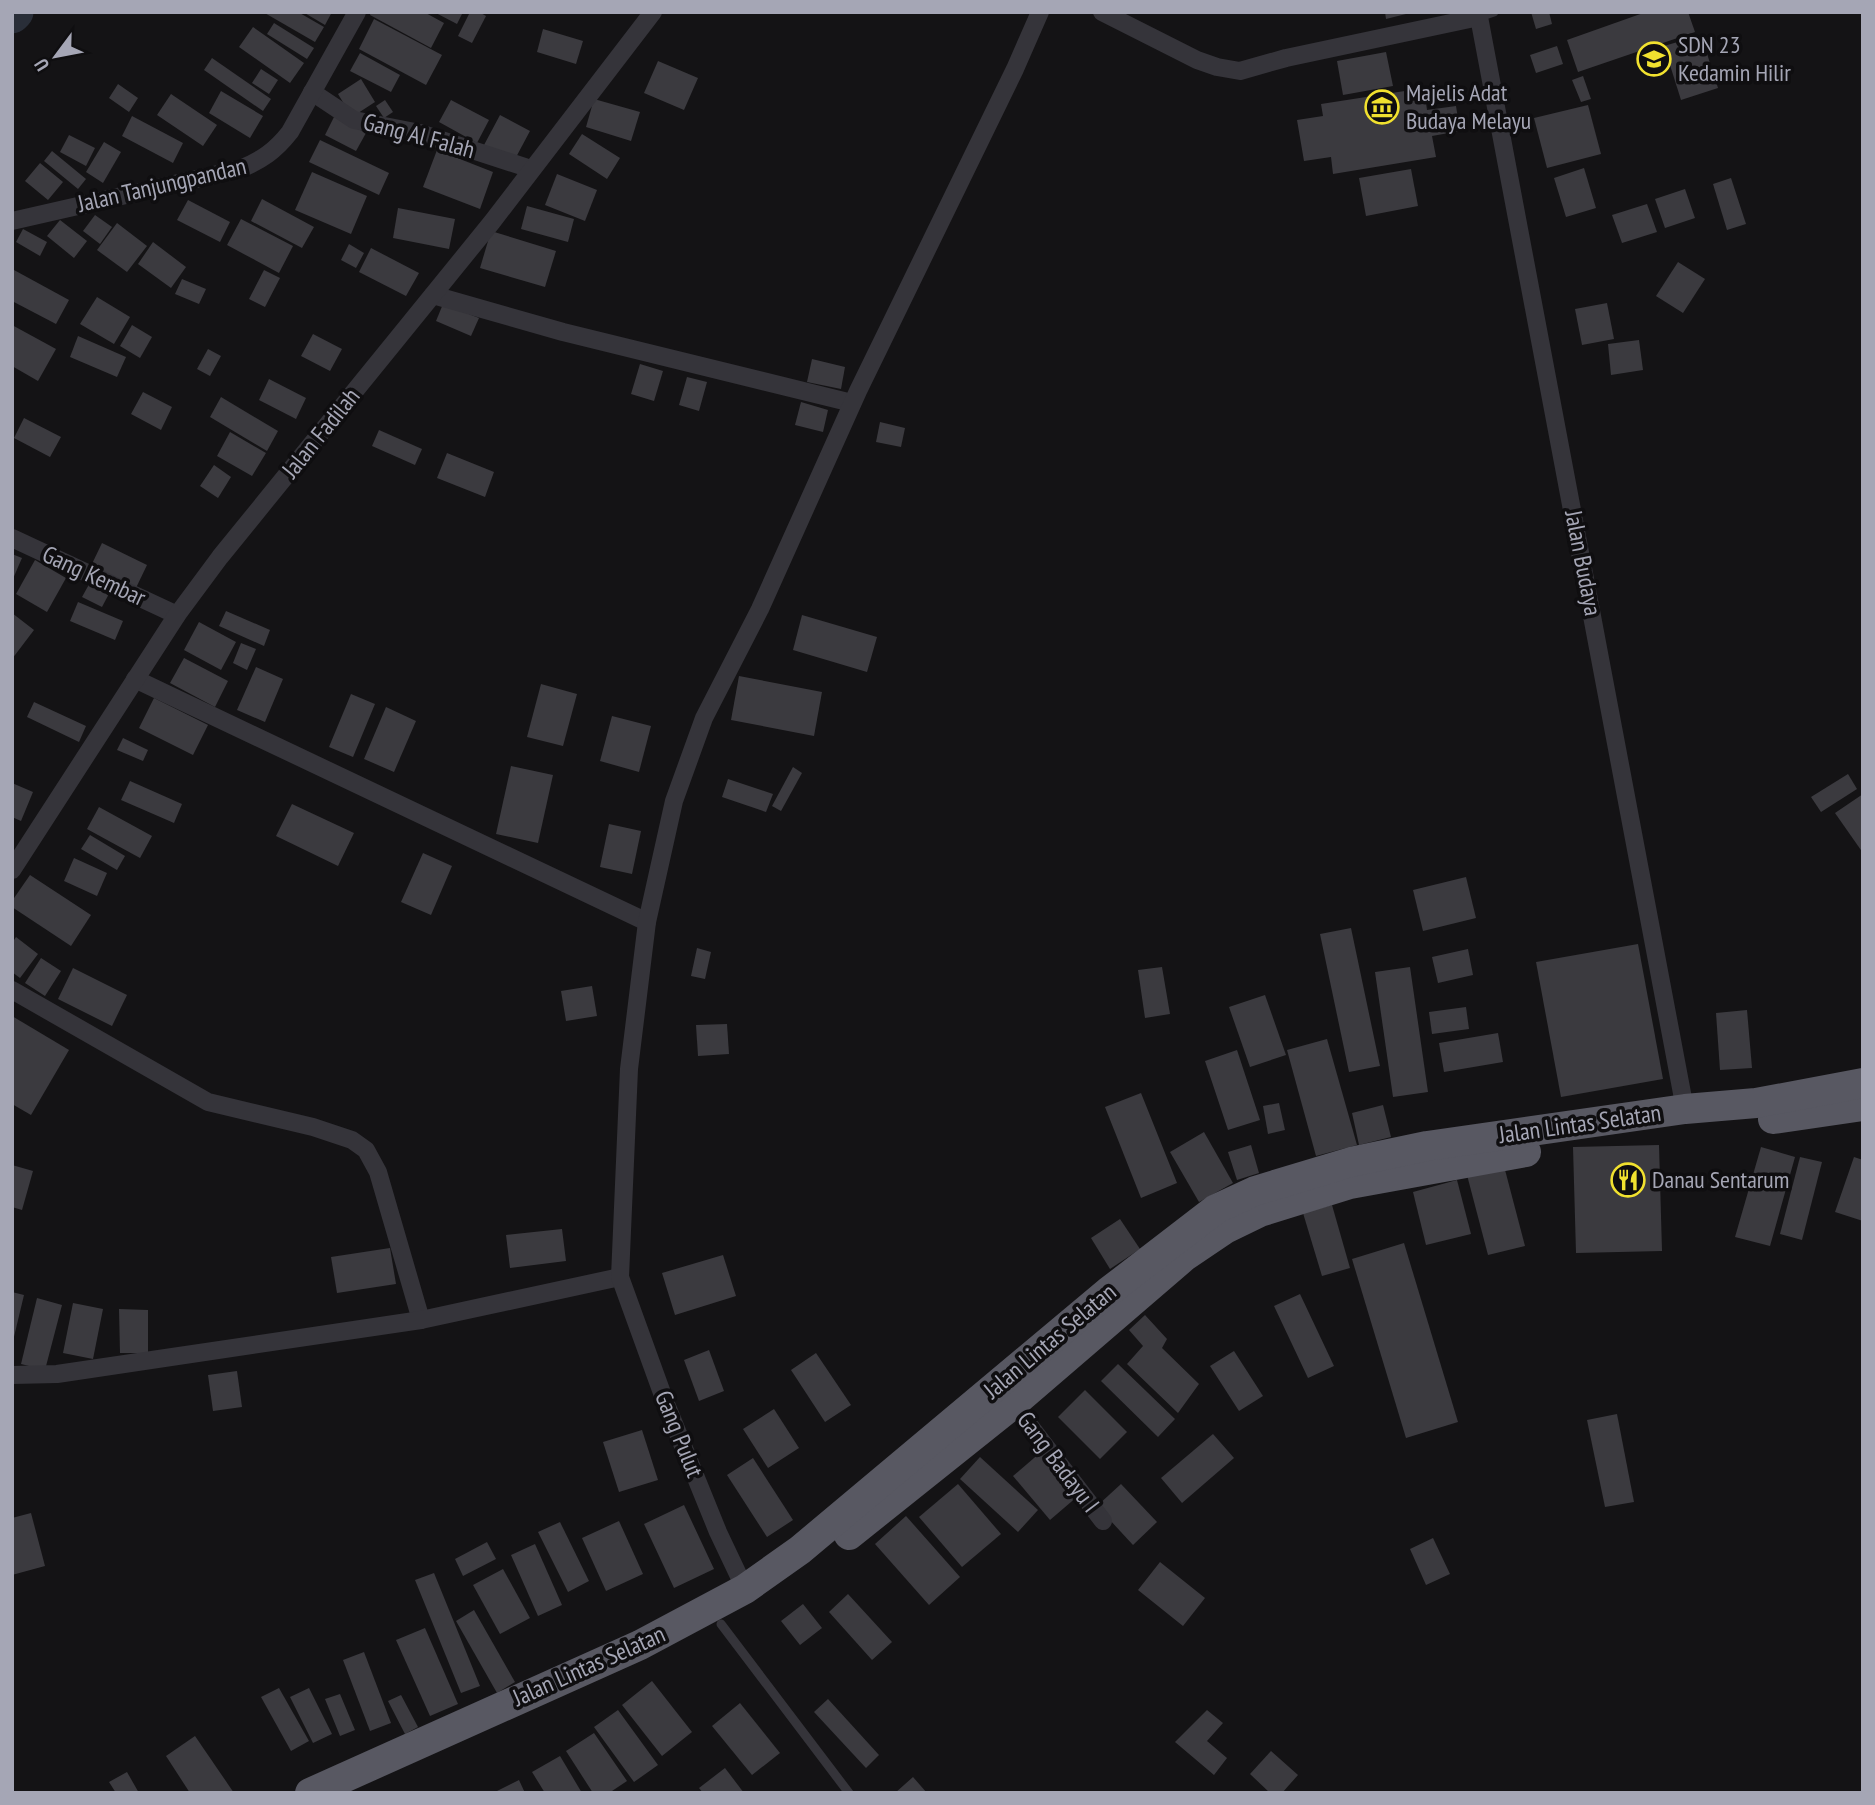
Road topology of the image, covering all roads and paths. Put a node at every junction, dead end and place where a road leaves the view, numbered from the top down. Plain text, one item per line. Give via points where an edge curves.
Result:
1 (357, 12) edge
2 (653, 12) edge
3 (1040, 12) edge
4 (1102, 12) edge
5 (1486, 15) edge
6 (312, 92) junction
7 (531, 169) junction
8 (12, 221) edge
9 (433, 295) junction
10 (852, 403) junction
11 (12, 538) edge
12 (177, 615) junction
13 (135, 680) junction
14 (12, 870) edge
15 (647, 922) junction
16 (12, 990) edge
17 (1863, 1083) edge
18 (1863, 1105) edge
19 (1685, 1109) junction
20 (620, 1277) junction
21 (421, 1320) junction
22 (12, 1375) edge
23 (1013, 1404) junction
24 (904, 1478) junction
25 (1102, 1521) dead end
26 (745, 1589) junction
27 (721, 1624) junction
28 (361, 1783) edge
29 (310, 1793) edge
30 (849, 1793) edge

1 - 6 street, Jalan Tanjungpandan
2 - 7 street, Jalan Fadilah
3 - 10 street
4 - 5 street via 1197,60 1240,71
5 - 19 street, Jalan Budaya
6 - 7 street, Gang Al Falah via 354,120 420,133
6 - 8 street, Jalan Tanjungpandan via 278,149 264,160
7 - 9 street, Jalan Fadilah
9 - 10 street
9 - 12 street, Jalan Fadilah
10 - 15 street via 760,610 704,718 674,801
11 - 12 street, Gang Kembar
12 - 13 street, Jalan Fadilah
13 - 14 street, Jalan Fadilah
13 - 15 street
15 - 20 street via 629,1069
16 - 21 street via 208,1102 313,1127 352,1140 366,1150 378,1172
17 - 19 highway, Jalan Lintas Selatan via 1756,1103
18 - 23 highway, Jalan Lintas Selatan via 1436,1167 1350,1184 1260,1212 1185,1256
19 - 24 highway, Jalan Lintas Selatan via 1427,1146 1351,1162 1255,1191 1216,1209 1108,1292
20 - 21 street
20 - 26 street, Gang Pulut via 671,1417
21 - 22 street via 57,1374
23 - 24 highway, Jalan Lintas Selatan
23 - 25 street, Gang Badayu I
24 - 26 highway, Jalan Lintas Selatan
24 - 27 highway, Jalan Lintas Selatan via 814,1564
26 - 28 highway, Jalan Lintas Selatan
27 - 28 highway, Jalan Lintas Selatan
27 - 30 lane
28 - 29 highway, Jalan Lintas Selatan

